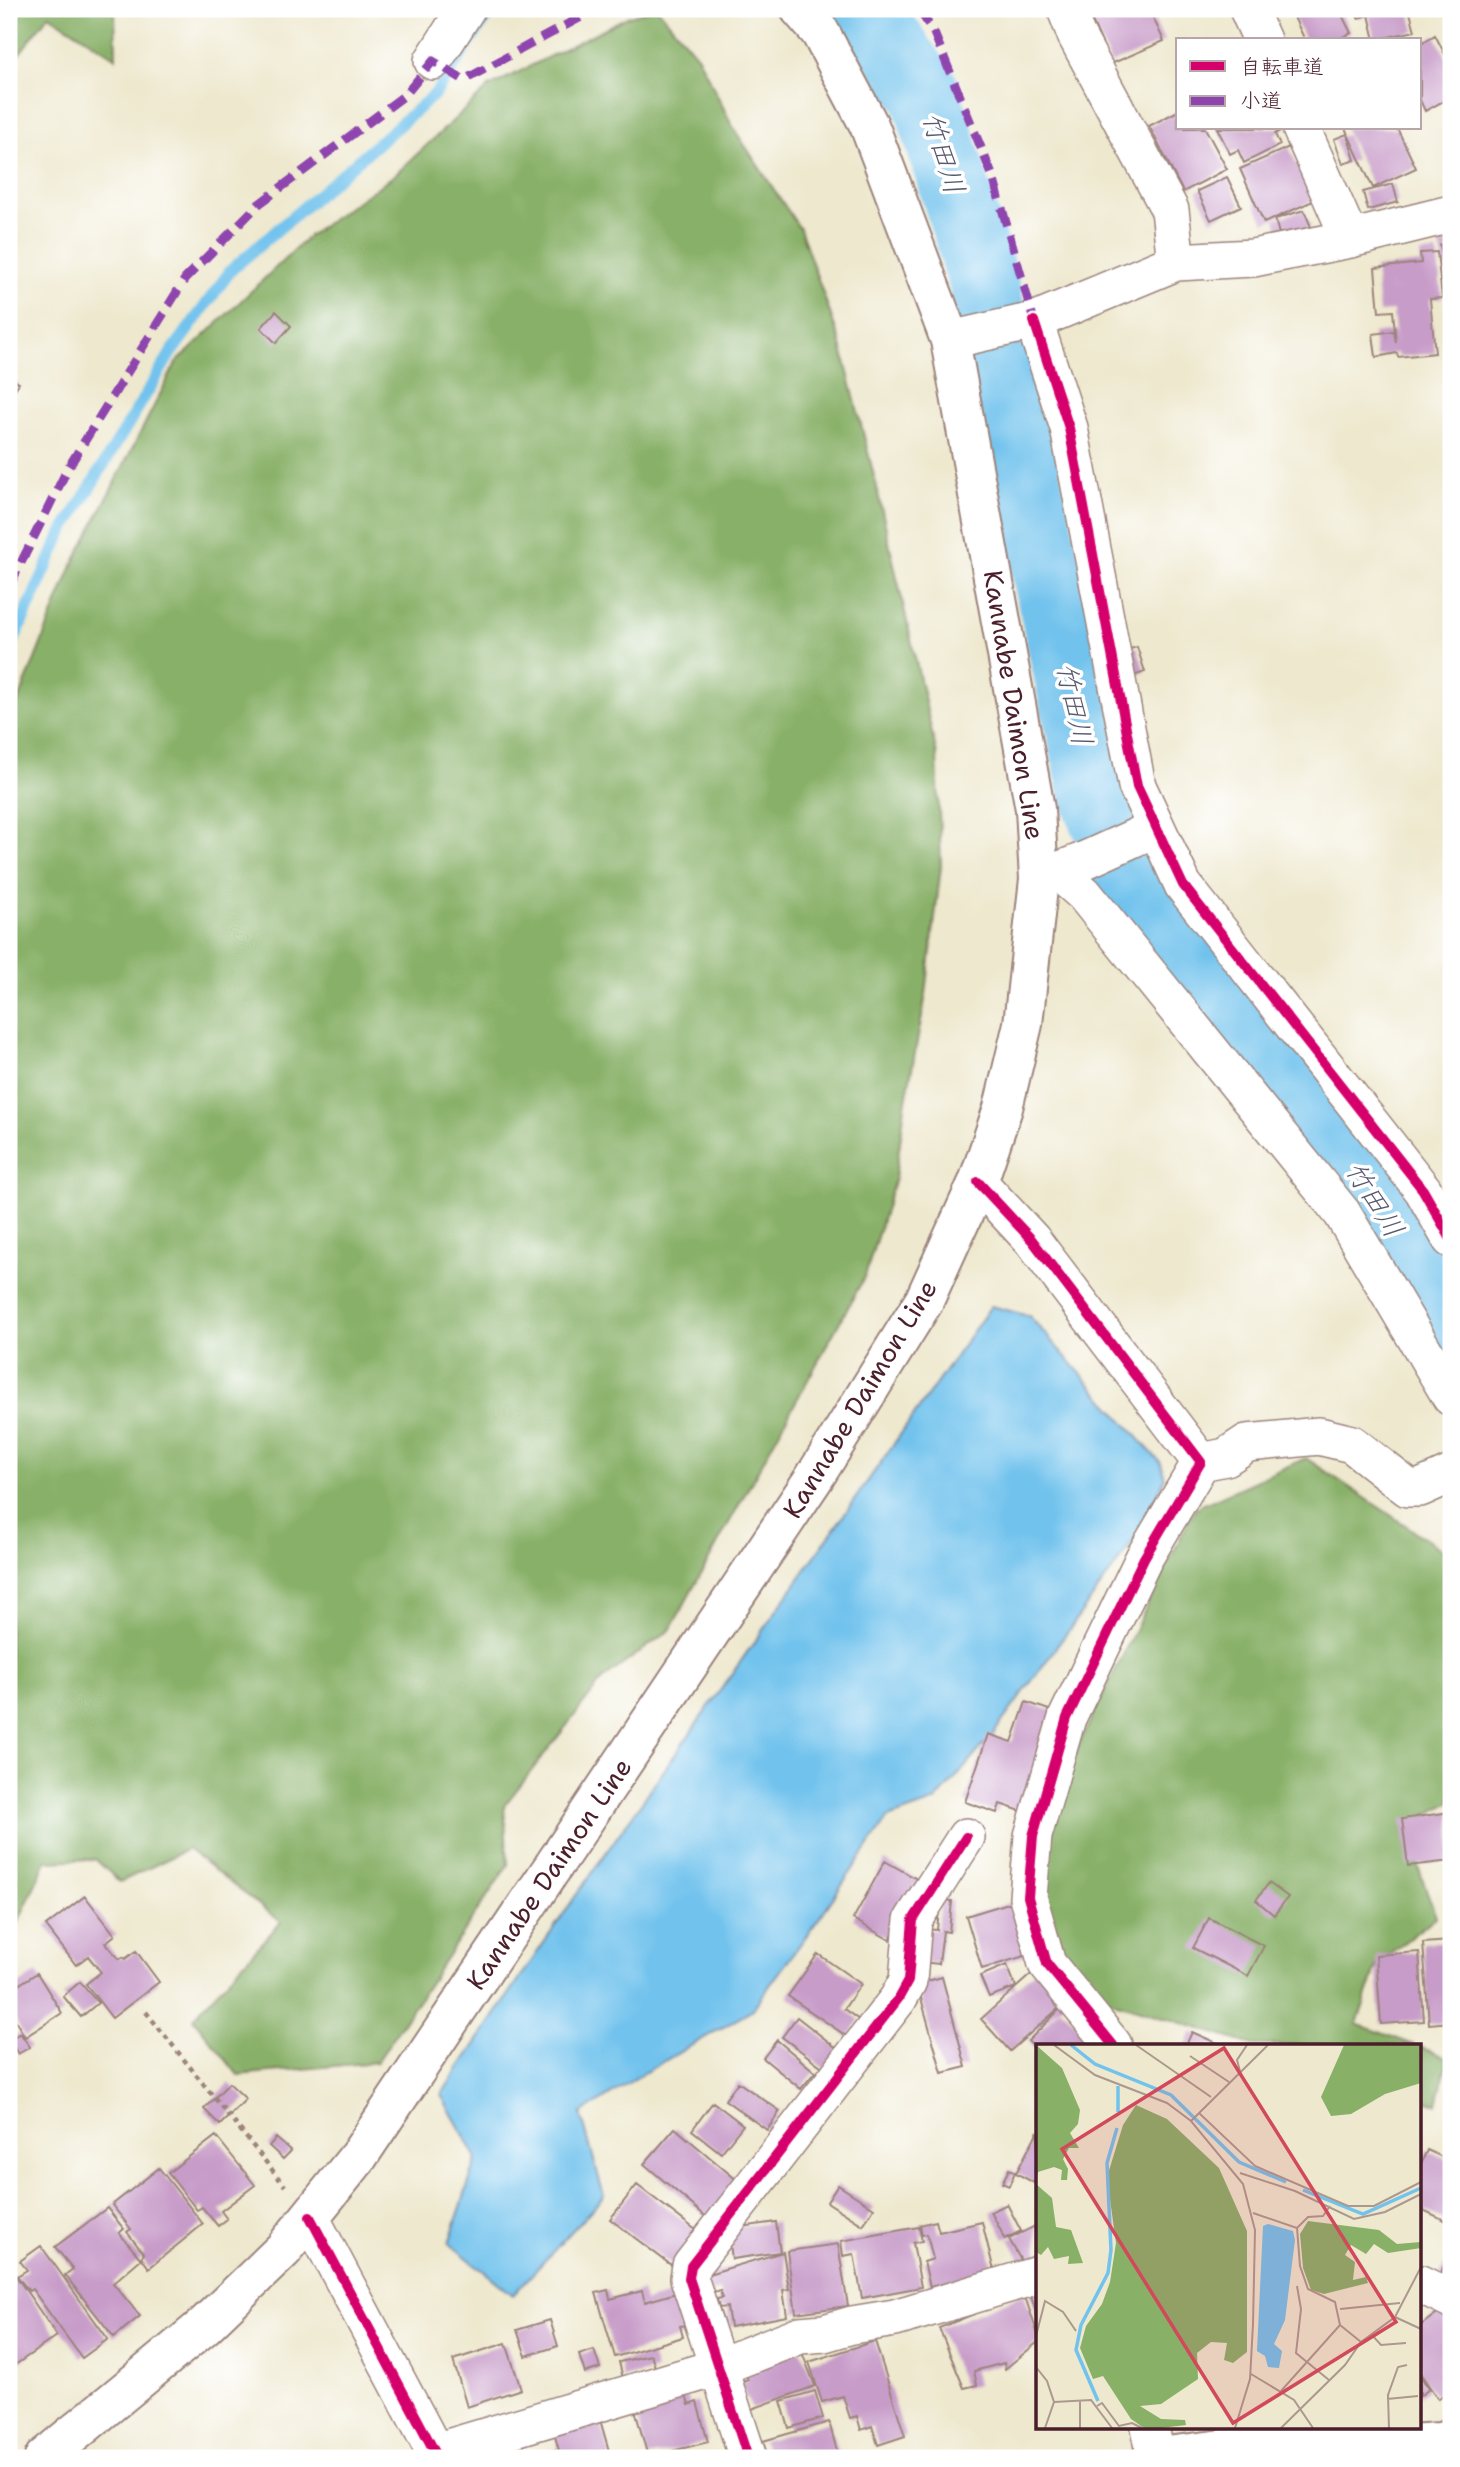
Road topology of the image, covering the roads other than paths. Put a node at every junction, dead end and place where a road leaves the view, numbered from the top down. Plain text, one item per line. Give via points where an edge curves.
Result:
1 (466, 9) edge
2 (800, 9) edge
3 (1066, 9) edge
4 (1248, 9) edge
5 (1261, 38) edge
6 (433, 61) dead end
7 (1302, 130) edge
8 (1451, 214) edge
9 (1350, 239) junction
10 (1176, 262) junction
11 (1029, 323) junction
12 (963, 337) junction
13 (1150, 830) junction
14 (1060, 871) junction
15 (978, 1182) junction
16 (1451, 1239) edge
17 (1451, 1397) edge
18 (1201, 1462) junction
19 (1451, 1474) edge
20 (966, 1836) dead end
21 (1112, 2044) edge
22 (310, 2217) junction
23 (1036, 2276) edge
24 (1422, 2285) edge
25 (1451, 2299) edge
26 (719, 2367) junction
27 (1451, 2439) edge
28 (1152, 2447) edge
29 (1254, 2452) edge
30 (436, 2455) edge
31 (44, 2458) edge
32 (748, 2458) edge

1 - 6 street
2 - 12 main road, Kannabe Daimon Line via 820,32 869,124
3 - 10 street via 1170,210
4 - 5 street
7 - 9 street
8 - 9 street
9 - 10 street via 1253,258
10 - 11 street
11 - 12 street
11 - 13 street via 1069,428 1137,786
12 - 14 main road, Kannabe Daimon Line via 1035,809
13 - 14 street
13 - 16 street via 1183,886 1423,1190
14 - 15 main road, Kannabe Daimon Line via 1003,1108
14 - 17 street via 1093,905 1342,1213
15 - 18 street via 1032,1240
15 - 22 main road, Kannabe Daimon Line via 924,1301 814,1478 373,2134
18 - 19 street via 1226,1457 1247,1443 1319,1436 1352,1444 1408,1488 1420,1488
18 - 21 street via 1144,1558 1067,1718 1033,1836 1028,1897 1047,1964
20 - 26 street via 913,1920 908,1981 898,1999 691,2266 689,2278
22 - 30 street
22 - 31 main road, Kannabe Daimon Line via 203,2328
23 - 26 street via 895,2318 800,2335
24 - 25 street
26 - 30 street
26 - 32 street
27 - 29 main road
28 - 29 main road

